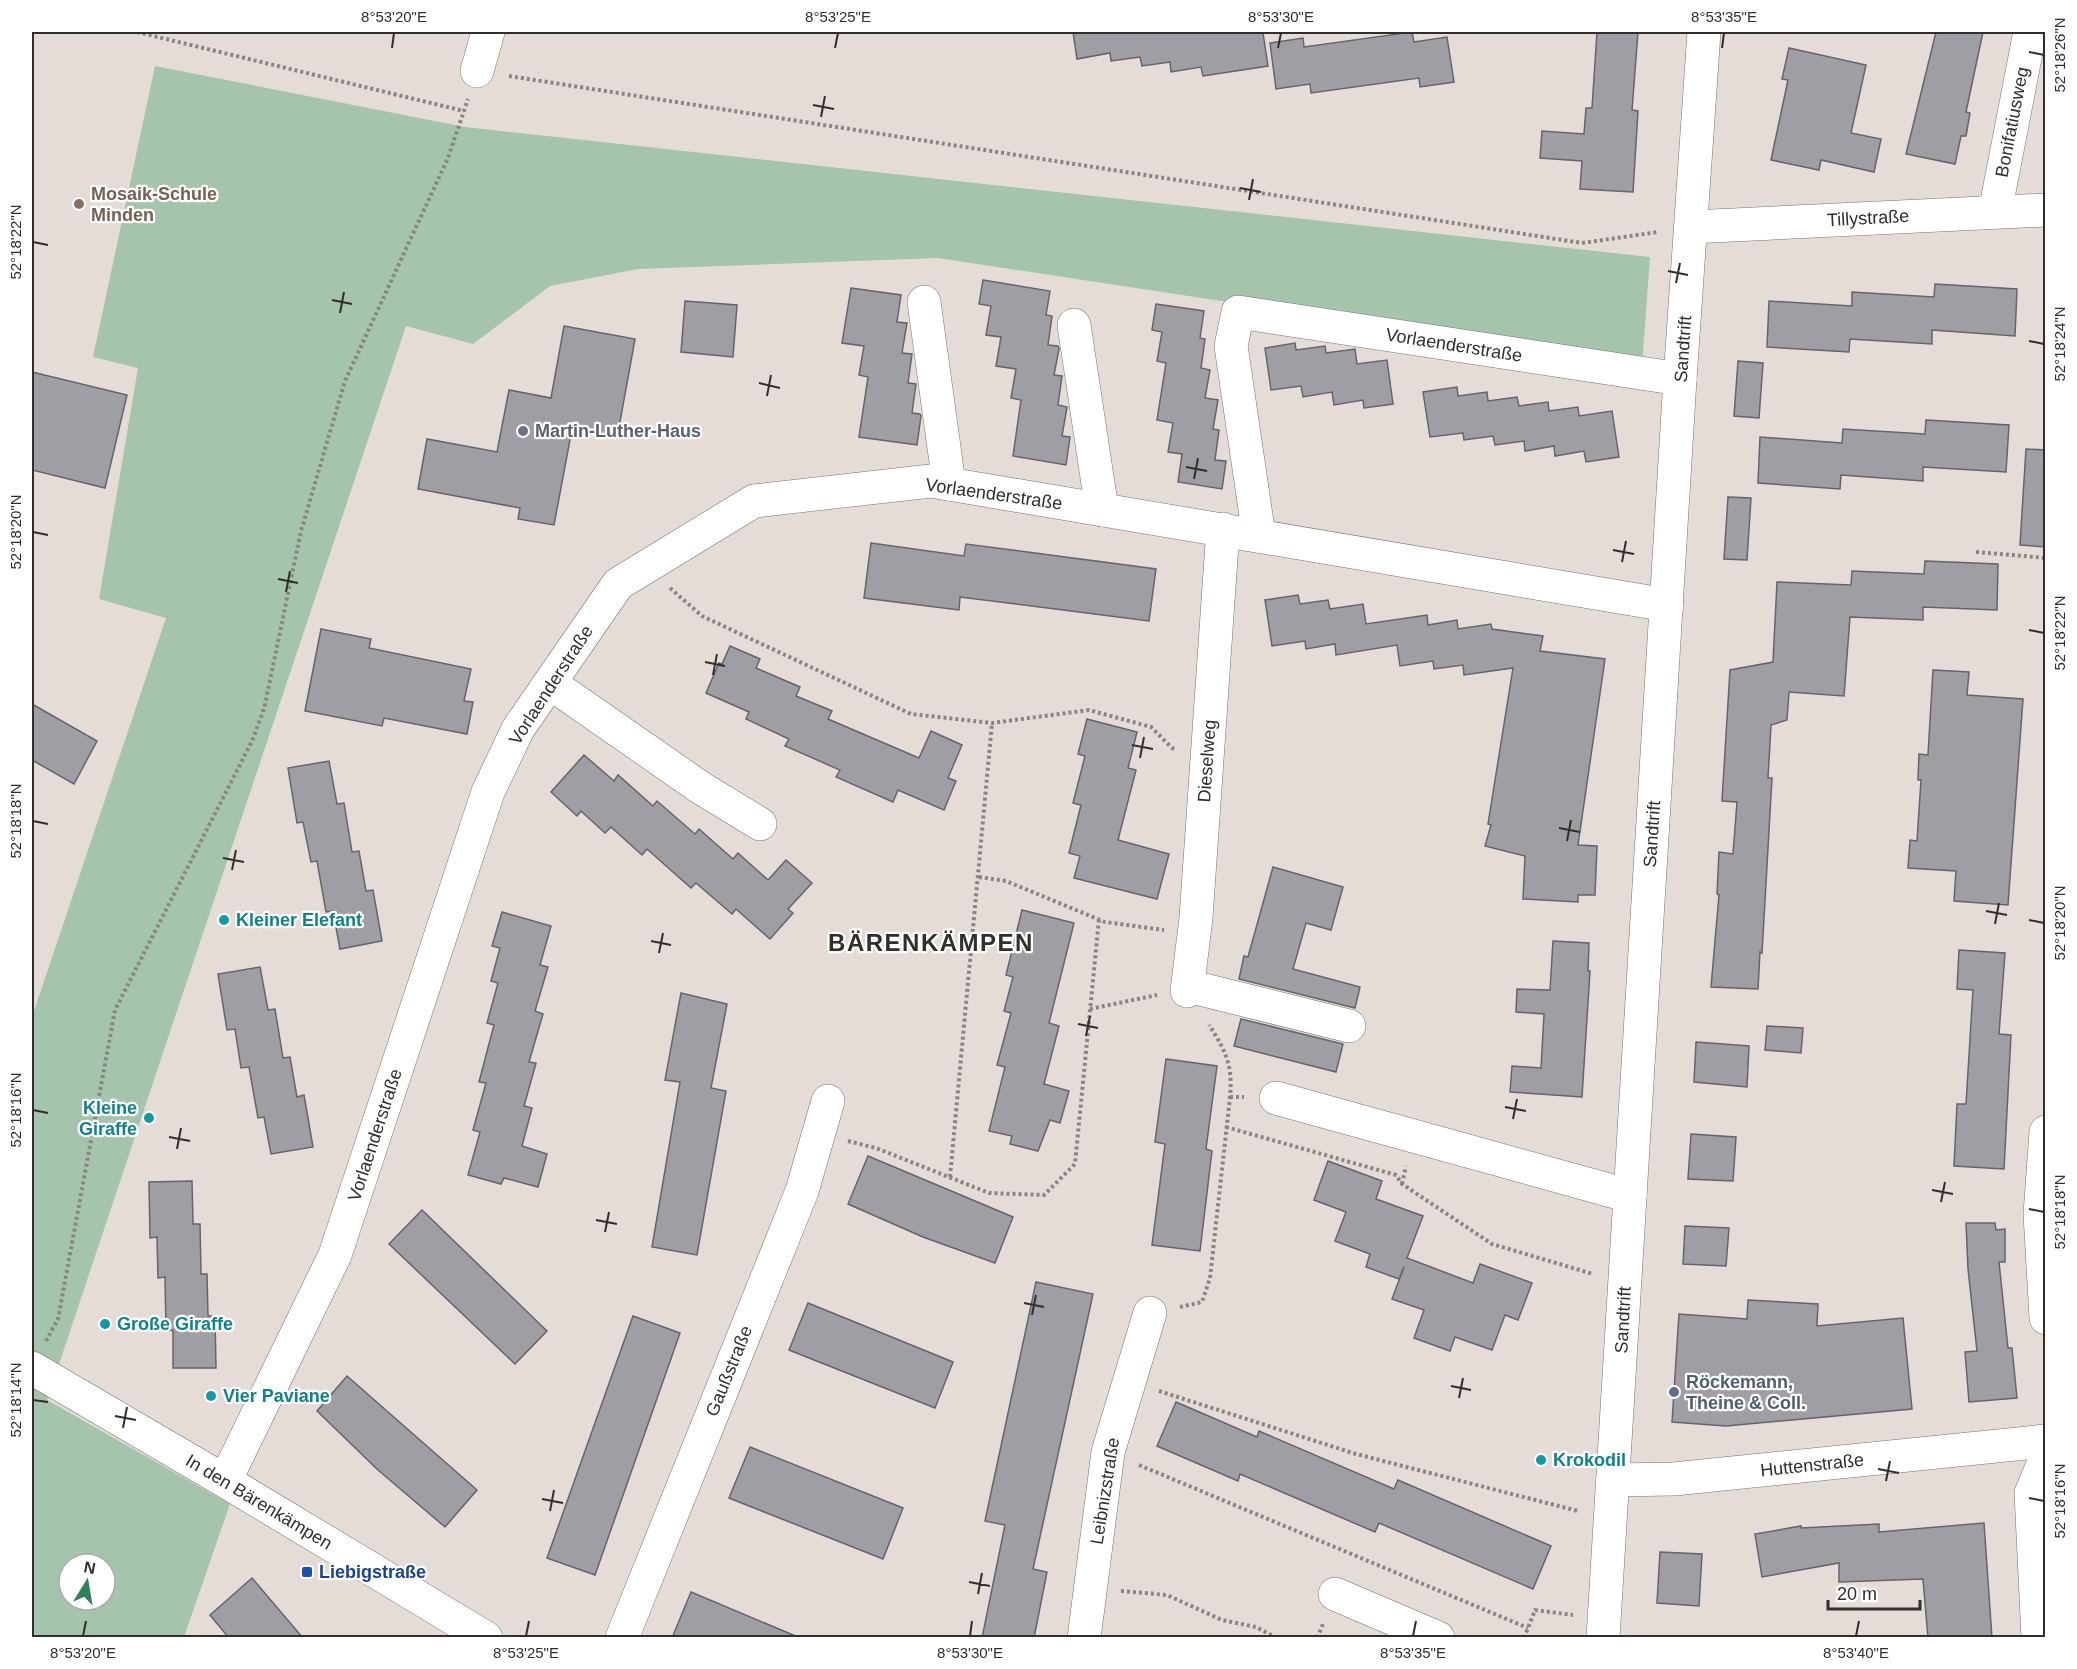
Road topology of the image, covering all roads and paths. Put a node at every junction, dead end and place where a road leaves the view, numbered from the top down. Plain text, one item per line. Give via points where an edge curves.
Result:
1 (137, 32) edge
2 (488, 32) edge
3 (1704, 32) edge
4 (2030, 32) edge
5 (477, 71) junction
6 (464, 111) junction
7 (2046, 210) edge
8 (1995, 212) junction
9 (1691, 227) junction
10 (924, 302) dead end
11 (1074, 325) dead end
12 (1680, 379) junction
13 (949, 484) junction
14 (1102, 510) junction
15 (1223, 530) junction
16 (1259, 536) junction
17 (1976, 552) dead end
18 (2046, 558) edge
19 (653, 563) junction
20 (1667, 605) junction
21 (550, 683) junction
22 (992, 723) junction
23 (1207, 755) junction
24 (760, 824) dead end
25 (979, 877) junction
26 (1099, 920) junction
27 (1195, 929) junction
28 (1188, 988) junction
29 (1090, 1009) junction
30 (1349, 1026) dead end
31 (1276, 1098) dead end
32 (828, 1101) dead end
33 (1227, 1127) junction
34 (2046, 1132) edge
35 (819, 1134) junction
36 (950, 1177) junction
37 (1630, 1196) junction
38 (1625, 1284) junction
39 (1150, 1312) joint
40 (2046, 1318) edge
41 (32, 1368) edge
42 (1130, 1382) junction
43 (2046, 1441) edge
44 (1108, 1452) junction
45 (2046, 1457) edge
46 (1613, 1480) junction
47 (225, 1481) junction
48 (1610, 1520) junction
49 (1090, 1589) junction
50 (1335, 1594) dead end
51 (1528, 1628) junction
52 (1604, 1628) edge
53 (486, 1638) edge
54 (622, 1638) edge
55 (1084, 1638) edge
56 (1277, 1638) edge
57 (1438, 1638) edge
58 (1524, 1638) edge
59 (2038, 1638) edge

1 - 6 path
2 - 5 street
3 - 9 street, Sandtrift
4 - 8 street, Bonifatiusweg
5 - 6 path
5 - 9 path via 1582,243
6 - 41 path via 448,158 345,381 300,531 264,709 252,741 115,1010 58,1319
7 - 8 street, Tillystraße
8 - 9 street, Tillystraße
9 - 12 street, Sandtrift
10 - 13 street
11 - 14 street
12 - 16 street, Vorlaenderstraße via 1238,312 1231,346
12 - 20 street, Sandtrift
13 - 14 street, Vorlaenderstraße
13 - 19 street, Vorlaenderstraße via 931,481 754,501
14 - 15 street, Vorlaenderstraße
15 - 16 street, Vorlaenderstraße
15 - 23 street, Dieselweg
16 - 20 street, Vorlaenderstraße
17 - 18 path
19 - 21 street, Vorlaenderstraße via 618,584
19 - 22 path via 664,582 702,616 911,714
20 - 37 street, Sandtrift
21 - 24 street via 701,788
21 - 47 street, Vorlaenderstraße via 518,729 488,792 335,1255
22 - 23 path via 1089,710 1151,727 1172,748
22 - 25 path
23 - 27 street, Dieselweg
25 - 26 path via 1006,881
25 - 36 path
26 - 27 path via 1157,931
26 - 29 path
27 - 28 street, Dieselweg
28 - 29 path
28 - 30 street
28 - 33 path via 1222,1046 1232,1077
29 - 36 path via 1075,1164 1044,1194 989,1193
31 - 37 street
32 - 35 street, Gaußstraße
33 - 38 path via 1396,1175 1402,1184 1492,1244
33 - 39 path via 1210,1278 1202,1302
34 - 40 street via 2040,1214
35 - 36 path via 876,1148
35 - 54 street, Gaußstraße via 802,1191
37 - 38 street, Sandtrift
38 - 46 street, Sandtrift
39 - 42 street, Leibnizstraße
41 - 47 street, In den Bärenkämpen
42 - 44 street, Leibnizstraße
42 - 48 path via 1356,1454
43 - 46 street, Huttenstraße via 1674,1479
44 - 49 street, Leibnizstraße
44 - 51 path
45 - 59 street via 2031,1493
46 - 48 street, Sandtrift
47 - 53 street, In den Bärenkämpen
48 - 52 street, Sandtrift
49 - 55 street, Leibnizstraße
49 - 56 path via 1167,1594 1222,1620 1256,1627
50 - 57 street
51 - 52 path via 1535,1610
51 - 58 path

